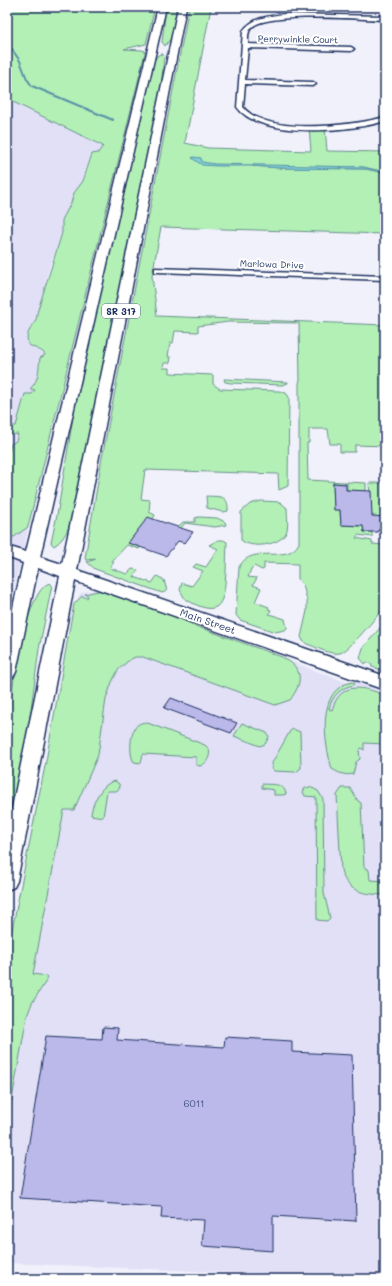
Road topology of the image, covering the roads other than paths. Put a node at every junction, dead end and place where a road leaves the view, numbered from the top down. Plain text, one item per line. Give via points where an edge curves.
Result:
1 (162, 7) edge
2 (182, 7) edge
3 (385, 18) edge
4 (245, 46) junction
5 (350, 49) dead end
6 (242, 82) junction
7 (312, 84) dead end
8 (385, 119) edge
9 (158, 270) dead end
10 (385, 278) edge
11 (7, 551) edge
12 (32, 559) junction
13 (68, 572) junction
14 (7, 672) edge
15 (385, 682) edge
16 (7, 881) edge

1 - 12 main road, SR 317
2 - 13 main road, SR 317
3 - 4 street via 270,17 257,21 248,28
4 - 5 street, Perrywinkle Court
4 - 6 street
6 - 7 street
6 - 8 street via 240,107 250,117 261,122 341,127 369,124
9 - 10 street, Marlowa Drive
11 - 12 main road, Main Street
12 - 13 main road, Main Street
12 - 14 main road, SR 317
13 - 15 main road, Main Street
13 - 16 main road, SR 317

